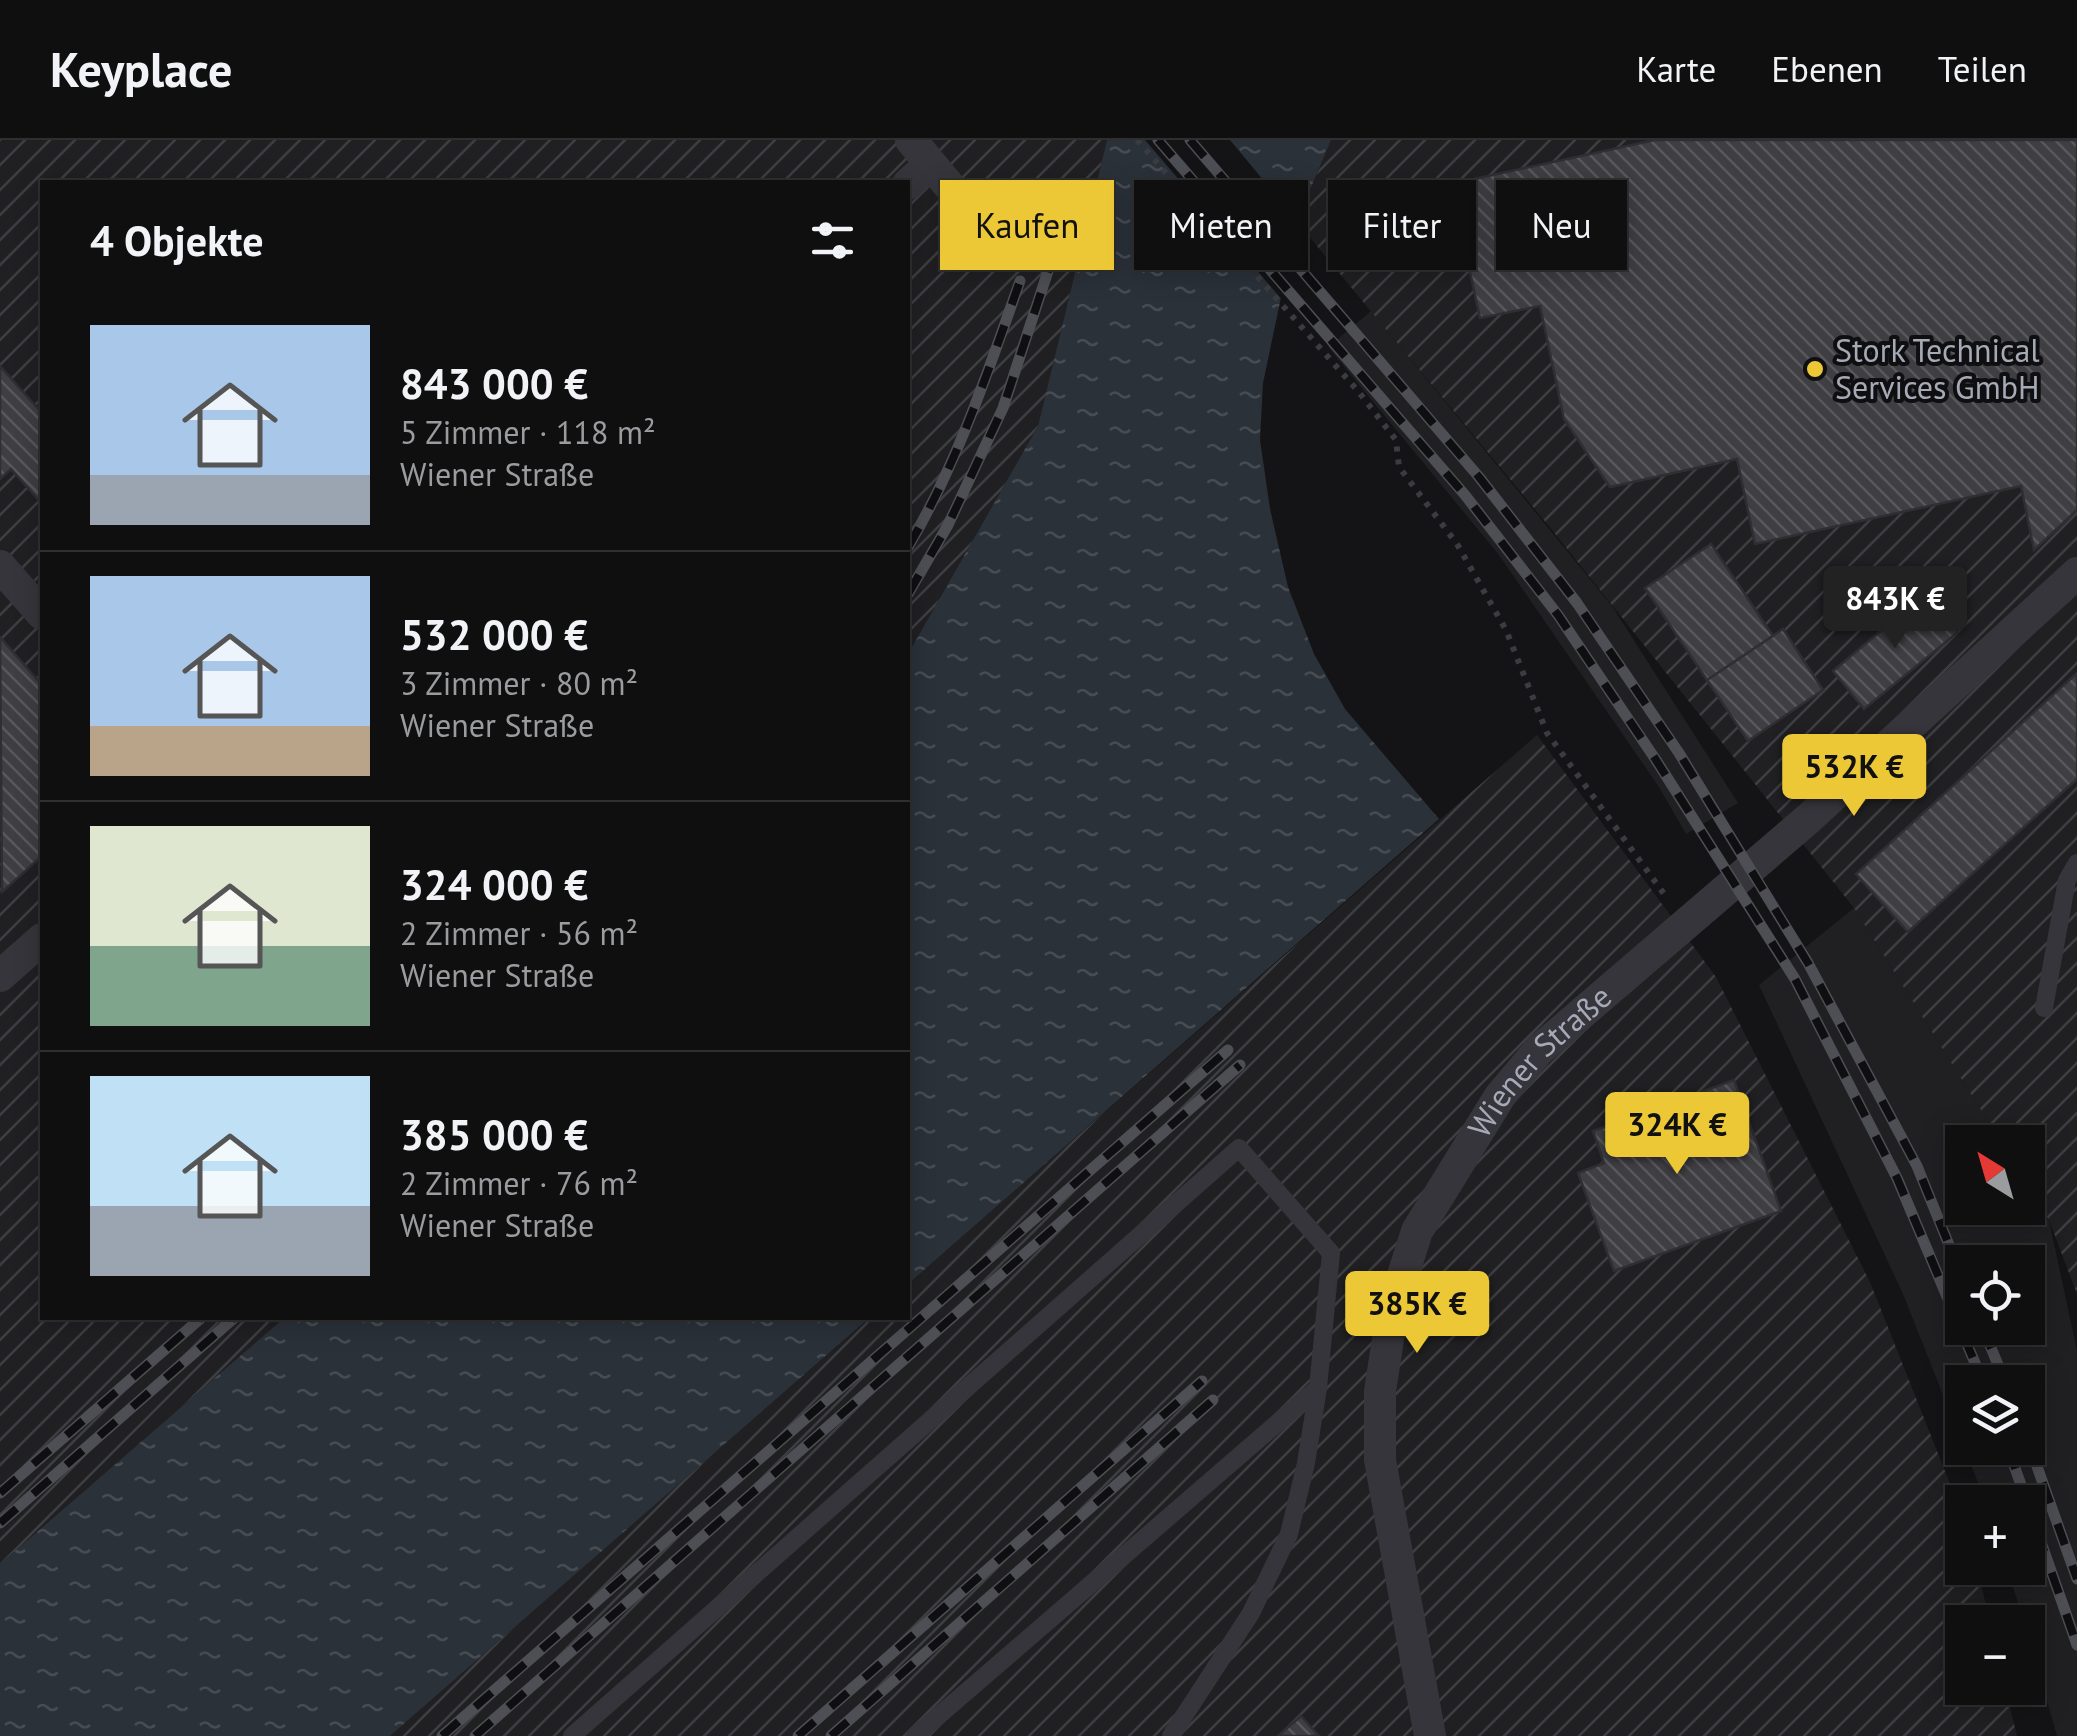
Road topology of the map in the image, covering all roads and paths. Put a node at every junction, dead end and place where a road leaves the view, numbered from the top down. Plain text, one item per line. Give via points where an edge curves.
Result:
1 (1137, 140) edge
2 (916, 162) edge
3 (940, 185) edge
4 (0, 566) edge
5 (2077, 573) edge
6 (40, 612) edge
7 (2077, 863) edge
8 (1686, 923) junction
9 (40, 941) edge
10 (0, 976) edge
11 (2044, 1008) dead end
12 (1318, 1388) junction
13 (572, 1736) edge
14 (915, 1736) edge
15 (1171, 1736) edge
16 (1430, 1736) edge

1 - 8 path via 1396,440 1398,467 1457,544 1496,613 1547,733
2 - 3 street
4 - 6 street
5 - 8 street, Wiener Straße
7 - 11 lane via 2067,880
8 - 16 street, Wiener Straße via 1539,1050 1500,1096 1417,1230 1393,1307 1380,1391 1380,1460
9 - 10 street
12 - 13 lane via 1331,1253 1240,1148
12 - 14 lane
12 - 15 lane via 1289,1534 1250,1613

